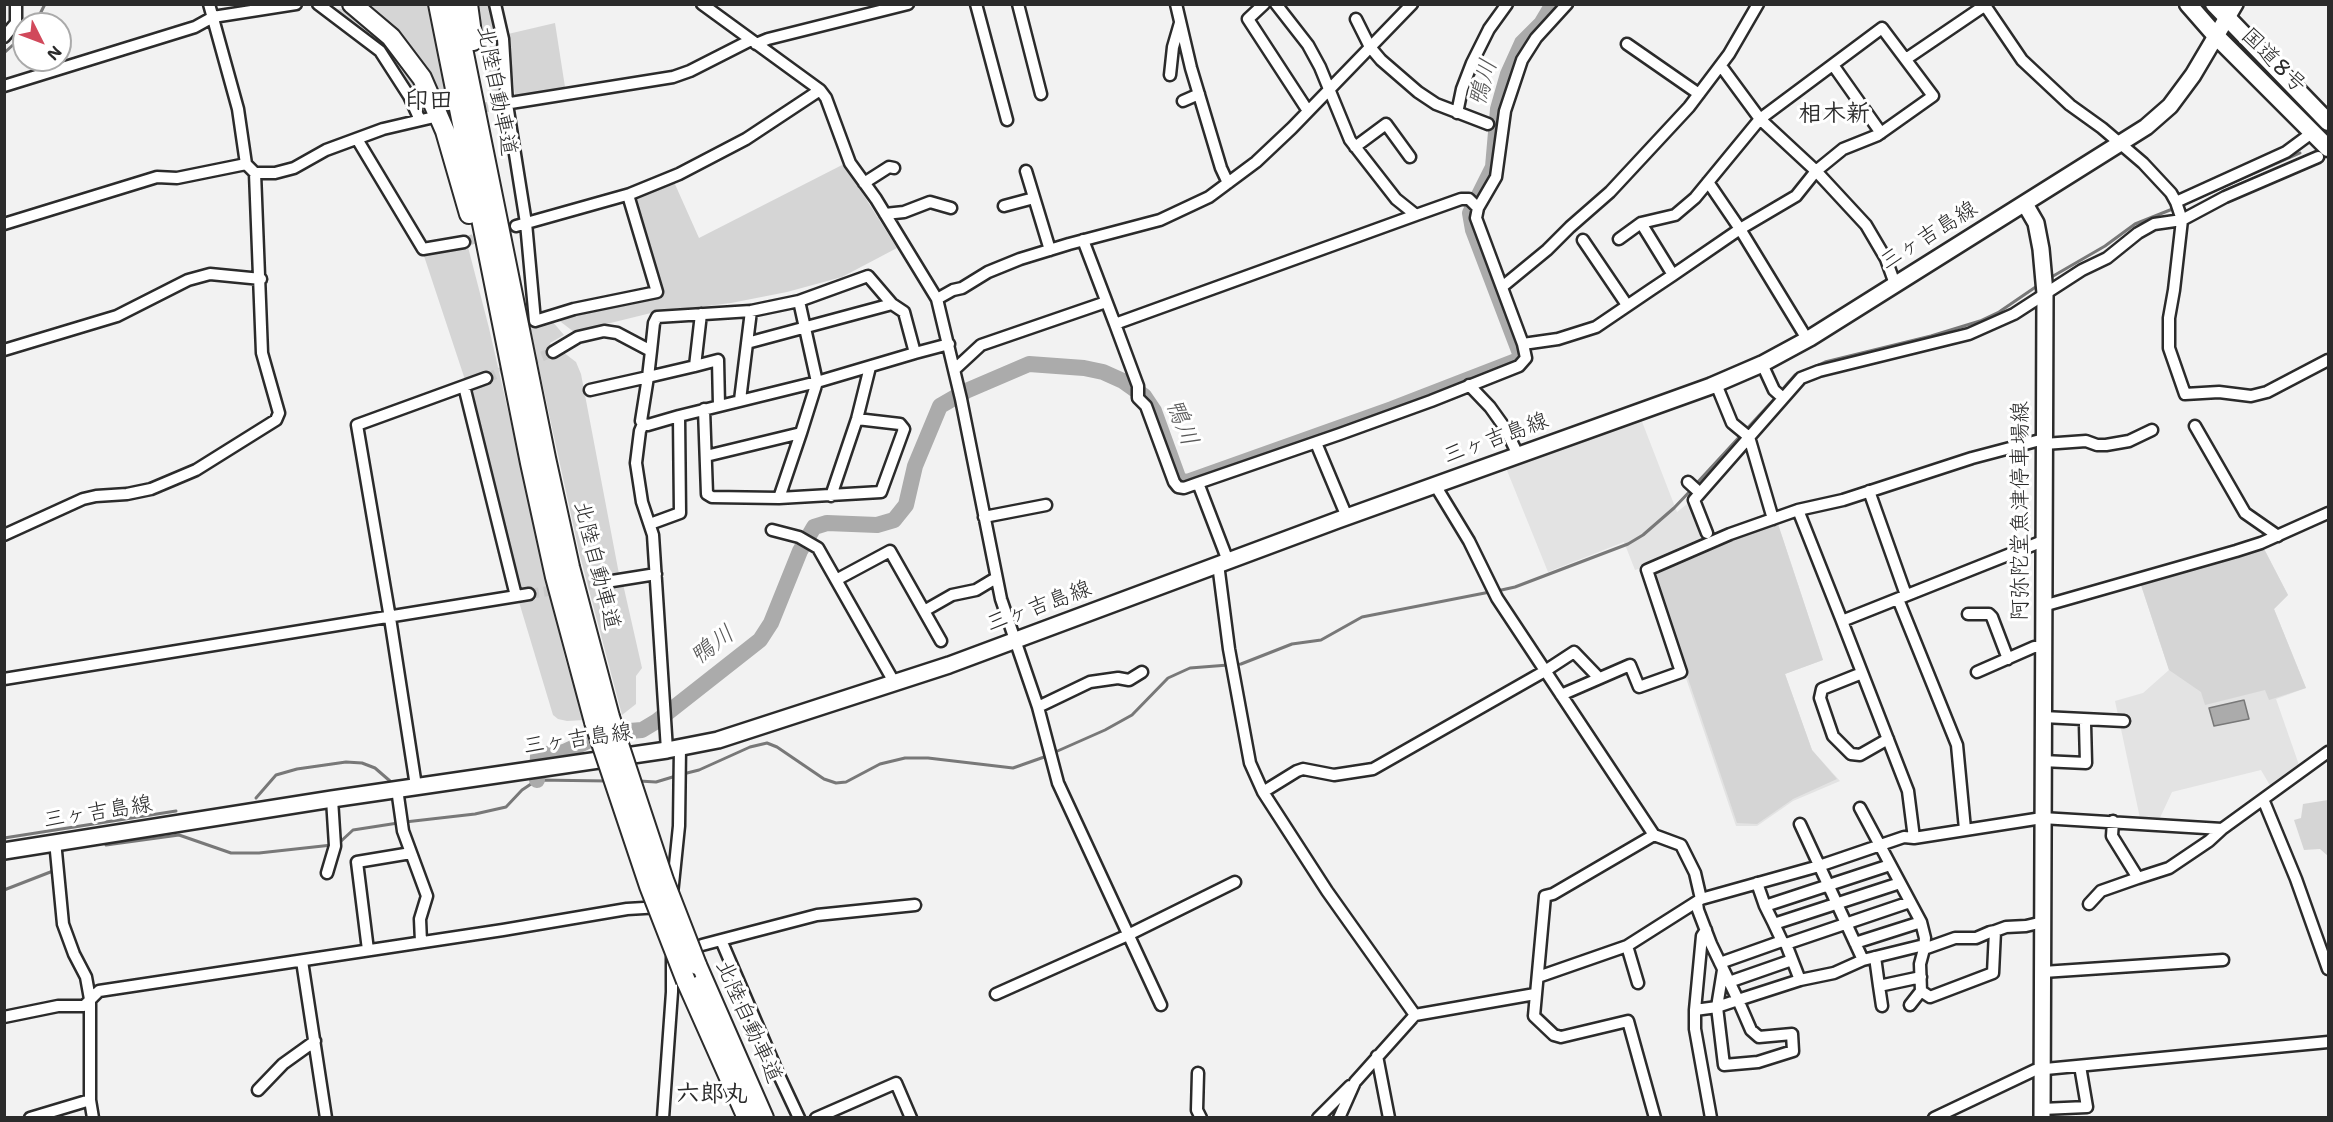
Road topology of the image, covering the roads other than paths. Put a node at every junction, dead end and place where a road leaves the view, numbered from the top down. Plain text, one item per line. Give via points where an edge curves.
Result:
1 (16, 4) edge
2 (209, 4) edge
3 (296, 4) edge
4 (318, 4) edge
5 (352, 4) edge
6 (438, 4) edge
7 (454, 4) edge
8 (468, 4) edge
9 (495, 4) edge
10 (702, 4) edge
11 (908, 4) edge
12 (976, 4) edge
13 (1018, 4) edge
14 (1176, 4) edge
15 (1264, 4) edge
16 (1276, 4) edge
17 (1412, 4) edge
18 (1507, 4) edge
19 (1567, 4) edge
20 (1758, 4) edge
21 (2188, 4) edge
22 (2214, 4) edge
23 (1984, 5) edge
24 (2231, 11) edge
25 (213, 17) junction
26 (1356, 19) dead end
27 (1180, 22) junction
28 (2216, 36) junction
29 (4, 37) edge
30 (754, 42) junction
31 (1627, 44) dead end
32 (1371, 47) junction
33 (1906, 59) junction
34 (1833, 64) junction
35 (1720, 66) junction
36 (1170, 75) dead end
37 (4, 86) edge
38 (820, 90) junction
39 (1329, 91) junction
40 (1041, 94) dead end
41 (1199, 94) junction
42 (1699, 94) junction
43 (1184, 101) dead end
44 (503, 104) junction
45 (1308, 111) junction
46 (1458, 113) junction
47 (1760, 119) junction
48 (1006, 120) dead end
49 (2328, 122) edge
50 (1488, 124) dead end
51 (2313, 132) junction
52 (1881, 133) junction
53 (357, 139) junction
54 (2121, 145) junction
55 (1355, 147) junction
56 (2323, 152) edge
57 (1410, 158) dead end
58 (246, 164) junction
59 (894, 168) dead end
60 (1026, 171) dead end
61 (1815, 171) junction
62 (255, 173) junction
63 (1708, 182) junction
64 (864, 183) junction
65 (1228, 183) junction
66 (628, 195) junction
67 (1034, 198) junction
68 (2176, 202) junction
69 (2025, 204) junction
70 (1004, 206) dead end
71 (951, 208) dead end
72 (1478, 208) junction
73 (885, 214) junction
74 (1416, 215) junction
75 (2182, 220) junction
76 (4, 224) edge
77 (521, 224) junction
78 (1641, 224) junction
79 (1740, 229) junction
80 (1619, 239) dead end
81 (1083, 240) junction
82 (1583, 240) dead end
83 (464, 242) tunnel mouth
84 (1050, 250) junction
85 (1672, 275) junction
86 (261, 279) junction
87 (1895, 284) junction
88 (1502, 287) junction
89 (2045, 293) junction
90 (513, 298) junction
91 (937, 299) junction
92 (799, 301) junction
93 (1106, 302) junction
94 (892, 304) junction
95 (1627, 305) junction
96 (751, 311) junction
97 (701, 314) junction
98 (1115, 324) junction
99 (806, 327) junction
100 (1808, 339) junction
101 (747, 343) junction
102 (949, 344) junction
103 (1523, 344) junction
104 (4, 350) edge
105 (651, 351) junction
106 (553, 352) tunnel mouth
107 (915, 353) junction
108 (2328, 360) edge
109 (509, 363) junction
110 (1762, 364) junction
111 (694, 366) junction
112 (870, 367) junction
113 (954, 370) junction
114 (648, 377) junction
115 (486, 378) tunnel mouth
116 (818, 382) junction
117 (1716, 384) junction
118 (1469, 385) junction
119 (464, 386) junction
120 (590, 390) dead end
121 (1783, 398) junction
122 (740, 400) junction
123 (719, 405) junction
124 (704, 409) junction
125 (679, 417) junction
126 (857, 419) junction
127 (643, 424) junction
128 (2195, 426) dead end
129 (2152, 430) dead end
130 (801, 433) junction
131 (1744, 433) junction
132 (2044, 441) junction
133 (1316, 442) junction
134 (1518, 455) junction
135 (706, 456) junction
136 (1688, 482) dead end
137 (1198, 483) junction
138 (1435, 485) junction
139 (1869, 491) junction
140 (1700, 493) junction
141 (831, 496) junction
142 (779, 498) junction
143 (1046, 505) dead end
144 (1798, 510) junction
145 (2328, 513) edge
146 (984, 517) junction
147 (1347, 517) junction
148 (1773, 519) junction
149 (650, 524) junction
150 (771, 530) dead end
151 (1707, 533) dead end
152 (4, 535) edge
153 (2278, 536) junction
154 (2043, 541) junction
155 (1223, 563) junction
156 (656, 574) junction
157 (996, 578) junction
158 (836, 580) junction
159 (606, 582) tunnel mouth
160 (530, 594) tunnel mouth
161 (516, 596) junction
162 (1902, 597) junction
163 (2043, 606) junction
164 (924, 611) junction
165 (1968, 614) dead end
166 (390, 618) junction
167 (1842, 621) junction
168 (1016, 640) junction
169 (941, 641) dead end
170 (2043, 647) junction
171 (2008, 659) junction
172 (1545, 671) junction
173 (1142, 672) dead end
174 (1977, 672) dead end
175 (1862, 673) junction
176 (1599, 678) junction
177 (4, 679) edge
178 (894, 682) junction
179 (1561, 695) junction
180 (1038, 707) junction
181 (2043, 717) junction
182 (602, 719) junction
183 (2124, 721) dead end
184 (2085, 724) dead end
185 (1888, 739) junction
186 (673, 749) junction
187 (2328, 752) edge
188 (2042, 761) junction
189 (416, 786) junction
190 (397, 789) junction
191 (1263, 792) junction
192 (332, 799) junction
193 (2262, 801) junction
194 (1860, 808) dead end
195 (2042, 818) junction
196 (2113, 821) junction
197 (1800, 824) dead end
198 (1965, 829) junction
199 (2222, 829) junction
200 (1654, 836) junction
201 (1914, 838) junction
202 (55, 842) junction
203 (1878, 845) junction
204 (4, 851) edge
205 (411, 853) junction
206 (1890, 865) junction
207 (1819, 866) junction
208 (327, 873) dead end
209 (2138, 878) junction
210 (1235, 882) dead end
211 (1757, 883) junction
212 (1900, 883) junction
213 (1828, 885) junction
214 (1699, 901) junction
215 (1910, 902) junction
216 (915, 904) dead end
217 (1837, 904) junction
218 (2089, 904) dead end
219 (671, 906) junction
220 (1765, 906) junction
221 (1921, 922) junction
222 (2043, 922) junction
223 (1774, 924) junction
224 (1846, 924) junction
225 (1706, 930) junction
226 (1995, 931) junction
227 (1128, 935) junction
228 (721, 940) junction
229 (421, 942) junction
230 (1784, 942) junction
231 (1855, 943) junction
232 (702, 945) dead end
233 (1627, 946) junction
234 (1924, 947) junction
235 (368, 950) junction
236 (1875, 957) junction
237 (1792, 960) junction
238 (1863, 960) junction
239 (2223, 960) dead end
240 (302, 961) junction
241 (1721, 966) junction
242 (2328, 969) edge
243 (2043, 972) junction
244 (1538, 977) junction
245 (1921, 977) junction
246 (1800, 980) junction
247 (1729, 982) junction
248 (1638, 983) dead end
249 (1879, 986) junction
250 (1922, 991) junction
251 (996, 993) dead end
252 (1535, 994) junction
253 (90, 999) junction
254 (1738, 1000) junction
255 (1161, 1005) dead end
256 (1910, 1005) dead end
257 (1882, 1006) dead end
258 (1717, 1007) junction
259 (1695, 1010) junction
260 (1415, 1015) junction
261 (4, 1017) edge
262 (315, 1041) junction
263 (2328, 1042) edge
264 (1377, 1056) junction
265 (2080, 1066) junction
266 (2043, 1069) junction
267 (1198, 1073) dead end
268 (1355, 1082) junction
269 (258, 1089) dead end
270 (90, 1100) junction
271 (2042, 1113) edge
272 (30, 1118) edge
273 (93, 1118) edge
274 (326, 1118) edge
275 (663, 1118) edge
276 (747, 1118) edge
277 (764, 1118) edge
278 (799, 1118) edge
279 (816, 1118) edge
280 (911, 1118) edge
281 (1201, 1118) edge
282 (1318, 1118) edge
283 (1339, 1118) edge
284 (1389, 1118) edge
285 (1655, 1118) edge
286 (1711, 1118) edge
287 (1934, 1118) edge

1 - 29 street via 15,23
2 - 25 street
3 - 25 street
4 - 53 street via 380,51 425,119
5 - 109 highway via 402,49 438,111
6 - 109 highway, 北陸自動車道
7 - 90 highway, 北陸自動車道
8 - 90 highway
9 - 44 street via 504,39
10 - 30 street
11 - 30 street
12 - 48 street
13 - 40 street
14 - 27 street
15 - 45 street via 1248,19
16 - 39 street via 1308,45
17 - 32 street
18 - 46 street via 1489,28 1472,63
19 - 72 street via 1522,60 1505,111 1496,177
20 - 35 street
21 - 28 highway, 国道8号
22 - 24 highway, 国道8号
23 - 33 street
23 - 54 street via 2022,60
24 - 28 main road
24 - 49 highway, 国道8号
25 - 37 street via 195,27
25 - 58 street via 238,109
26 - 32 street
27 - 36 street
27 - 41 street
28 - 51 highway, 国道8号
28 - 54 main road via 2170,106
30 - 38 street
30 - 44 street via 673,77
31 - 42 street
32 - 39 street
32 - 46 street via 1418,92
33 - 34 street via 1882,28
33 - 52 street via 1933,96
34 - 47 street
34 - 52 street
35 - 42 street
35 - 47 street
38 - 64 street via 850,163
38 - 66 street via 746,139
39 - 45 street
39 - 55 street
41 - 43 street
41 - 65 street
42 - 88 street via 1610,192
44 - 77 street
45 - 65 street via 1256,162
46 - 50 street
47 - 61 street
47 - 63 street
51 - 56 highway, 国道8号
51 - 68 street via 2286,152
52 - 61 street via 1843,149
53 - 62 street via 294,168
53 - 83 street via 423,249
54 - 68 street via 2143,163
54 - 69 main road
55 - 57 street via 1386,124
55 - 74 street via 1396,199
56 - 75 street
58 - 62 street
58 - 76 street via 177,178 158,177
59 - 64 street via 889,167
60 - 67 street
61 - 79 street via 1796,196
61 - 87 street via 1866,225
62 - 86 street
63 - 78 street via 1676,215
63 - 79 street
64 - 73 street
65 - 81 street via 1209,197 1160,220
66 - 77 street
66 - 77 street via 657,292 535,321
67 - 70 street
67 - 84 street
68 - 75 street
69 - 87 main road, 三ヶ吉島線
69 - 89 main road, 阿弥陀堂魚津停車場線 via 2036,223 2042,249
71 - 73 street via 930,202
72 - 74 street via 1469,199 1461,199
72 - 88 street via 1476,218
73 - 91 street
74 - 98 street
75 - 89 street via 2154,225 2138,233 2107,258
75 - 108 street via 2169,318 2169,348 2185,393 2251,396 2267,392
78 - 80 street
78 - 85 street
79 - 85 street
79 - 100 street
81 - 84 street
81 - 93 street
82 - 95 street
84 - 91 street via 988,272
85 - 95 street
86 - 104 street via 210,274 188,280 117,316
86 - 152 street via 262,353 279,414 276,420 196,470 151,489 83,499
87 - 100 main road, 三ヶ吉島線
88 - 103 street
89 - 121 street via 2014,314 1970,333 1801,378
89 - 132 main road, 阿弥陀堂魚津停車場線
90 - 182 highway, 北陸自動車道
91 - 102 street
92 - 94 street via 868,276
92 - 96 street
92 - 99 street
93 - 98 street
93 - 113 street via 981,345
94 - 99 street
94 - 107 street via 904,312
95 - 103 street via 1596,327 1558,339
96 - 97 street
96 - 101 street
97 - 105 street via 657,317
97 - 111 street
98 - 137 street via 1138,386 1138,398 1146,406 1174,482 1184,488
99 - 101 street
99 - 116 street
100 - 110 main road, 三ヶ吉島線
101 - 122 street
102 - 107 street
102 - 113 street
103 - 118 street via 1526,358 1519,366
105 - 106 street via 617,333 604,331 578,337
105 - 114 street
107 - 112 street
109 - 182 highway, 北陸自動車道 via 555,577
110 - 117 main road, 三ヶ吉島線
110 - 121 street via 1774,390
111 - 114 street
111 - 123 street via 718,360
112 - 116 street
112 - 126 street
113 - 146 street
114 - 120 street
114 - 127 street
115 - 119 street
116 - 122 street
116 - 130 street
117 - 131 street via 1732,423
117 - 134 main road, 三ヶ吉島線
118 - 133 street
118 - 134 street via 1505,428
119 - 161 street
119 - 166 street via 357,425
121 - 131 street
122 - 123 street
123 - 124 street
124 - 125 street
124 - 135 street
125 - 127 street
125 - 149 street via 680,513
126 - 141 street
126 - 141 street via 900,424 904,429 881,492
127 - 149 street via 636,463
128 - 153 street via 2245,513
129 - 132 street via 2129,441 2106,445
130 - 135 street
130 - 142 street
131 - 140 street
131 - 148 street
132 - 139 street via 1972,458
132 - 154 main road, 阿弥陀堂魚津停車場線
133 - 137 street
133 - 147 street
134 - 138 main road, 三ヶ吉島線
135 - 142 street via 707,494 712,497
136 - 140 street
137 - 155 street
138 - 147 main road, 三ヶ吉島線
138 - 172 street via 1497,598
139 - 144 street
139 - 162 street
140 - 151 street via 1694,500
141 - 142 street
143 - 146 street
144 - 148 street
144 - 167 street
145 - 153 street
146 - 157 street
147 - 155 main road, 三ヶ吉島線
148 - 176 street via 1647,570 1681,672 1639,687 1630,665
149 - 156 street
150 - 158 street via 799,537 818,548
153 - 163 street
154 - 162 street
154 - 163 main road, 阿弥陀堂魚津停車場線
155 - 168 main road, 三ヶ吉島線
155 - 191 street via 1243,731 1250,763
156 - 159 street
156 - 186 street
157 - 164 street
157 - 168 street
158 - 164 street via 890,551
158 - 178 street
160 - 161 street
161 - 166 street
162 - 167 street
162 - 198 street via 1957,745
163 - 170 main road, 阿弥陀堂魚津停車場線
164 - 169 street
165 - 171 street via 1992,617
166 - 177 street
166 - 189 street
167 - 175 street
168 - 178 main road, 三ヶ吉島線
168 - 180 street
170 - 171 street
170 - 181 main road, 阿弥陀堂魚津停車場線
171 - 174 street
172 - 176 street via 1574,652
172 - 179 street
172 - 191 street via 1373,769 1334,775 1303,769
173 - 180 street via 1129,680 1090,682
175 - 185 street
175 - 185 street via 1822,689 1820,698 1833,736 1851,754 1860,755
176 - 179 street
178 - 186 main road, 三ヶ吉島線 via 718,740
179 - 200 street
180 - 227 street via 1058,783
181 - 183 street
181 - 188 main road, 阿弥陀堂魚津停車場線
182 - 276 highway, 北陸自動車道, bridge via 650,886 686,981
182 - 277 highway, 北陸自動車道, bridge via 697,965
184 - 188 street via 2086,763
185 - 201 street via 1908,791
186 - 189 main road, 三ヶ吉島線
186 - 219 street via 679,826
187 - 193 street
188 - 195 main road, 阿弥陀堂魚津停車場線
189 - 190 main road, 三ヶ吉島線
190 - 192 main road, 三ヶ吉島線
190 - 205 street via 403,831
191 - 260 street
192 - 202 main road, 三ヶ吉島線
192 - 208 street via 335,846
193 - 199 street
193 - 242 street via 2296,879
194 - 203 street
195 - 196 street
195 - 198 street
195 - 222 main road, 阿弥陀堂魚津停車場線
196 - 199 street
196 - 209 street via 2112,836
197 - 207 street
198 - 201 street
199 - 209 street via 2169,868
200 - 214 street via 1681,845 1695,873
200 - 244 street via 1545,896
201 - 203 street
202 - 204 main road, 三ヶ吉島線
202 - 253 street via 63,924 86,977
203 - 206 street
203 - 207 street
205 - 229 street via 427,896 420,919
205 - 235 street via 357,862
206 - 212 street
206 - 213 street
207 - 211 street
207 - 213 street
209 - 218 street via 2101,891
210 - 227 street
211 - 214 street
211 - 220 street
212 - 215 street
212 - 217 street
213 - 217 street
213 - 220 street
214 - 225 street
214 - 233 street
215 - 221 street
215 - 224 street
216 - 228 street via 817,915
217 - 223 street
217 - 224 street
219 - 229 street via 627,909
219 - 275 street via 672,992
220 - 223 street
221 - 231 street
221 - 234 street
222 - 226 street
222 - 243 main road, 阿弥陀堂魚津停車場線
223 - 230 street
224 - 230 street
224 - 231 street
225 - 241 street
225 - 259 street via 1702,936
226 - 234 street via 1976,939 1955,938
226 - 250 street via 1993,973 1930,997
227 - 251 street
227 - 255 street
228 - 232 street
228 - 278 street
229 - 235 street
230 - 237 street
230 - 241 street
231 - 238 street
233 - 244 street
233 - 248 street
234 - 236 street
234 - 245 street
235 - 240 street
236 - 238 street
236 - 249 street
237 - 246 street
237 - 247 street
238 - 246 street via 1834,973
239 - 243 street
240 - 253 street via 99,991
240 - 262 street
241 - 247 street
241 - 258 street
243 - 266 main road, 阿弥陀堂魚津停車場線
244 - 252 street
245 - 249 street
245 - 250 street
246 - 254 street
247 - 254 street
249 - 257 street
250 - 256 street
252 - 260 street
252 - 285 street via 1534,1016 1554,1035 1628,1021
253 - 261 street via 84,1006 58,1006
253 - 270 street
254 - 258 street
254 - 258 street via 1751,1030 1759,1038 1792,1034 1792,1051 1758,1062 1724,1065
258 - 259 street
259 - 286 street
260 - 264 street
262 - 269 street via 283,1064
262 - 274 street
263 - 265 street
264 - 268 street
264 - 284 street
265 - 266 street
265 - 271 street via 2086,1107
266 - 271 main road, 阿弥陀堂魚津停車場線
266 - 287 street
267 - 281 street via 1197,1110
268 - 282 street
268 - 283 street
270 - 272 street
270 - 273 street
279 - 280 street via 896,1083

